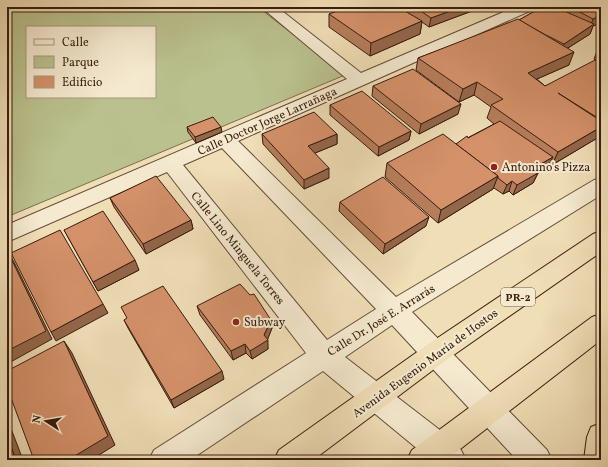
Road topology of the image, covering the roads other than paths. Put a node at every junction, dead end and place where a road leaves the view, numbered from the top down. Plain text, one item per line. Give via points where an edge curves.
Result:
1 (268, 7) edge
2 (528, 7) edge
3 (359, 80) junction
4 (226, 140) junction
5 (170, 163) junction
6 (601, 185) edge
7 (7, 234) edge
8 (601, 240) edge
9 (393, 311) junction
10 (601, 325) edge
11 (436, 353) junction
12 (324, 356) junction
13 (376, 398) junction
14 (489, 409) junction
15 (601, 437) edge
16 (438, 456) edge
17 (164, 460) edge
18 (289, 460) edge
19 (537, 460) edge
20 (599, 460) edge

1 - 3 street
2 - 3 street, Calle Doctor Jorge Larrañaga
3 - 4 street, Calle Doctor Jorge Larrañaga
4 - 5 street, Calle Doctor Jorge Larrañaga
4 - 9 street
5 - 7 street, Calle Doctor Jorge Larrañaga
5 - 12 street, Calle Lino Minguela Torres
6 - 9 street, Calle Dr. José E. Arrarás
8 - 11 highway, Avenida Eugenio María de Hostos / PR-2
9 - 11 street
9 - 12 street, Calle Dr. José E. Arrarás
10 - 14 highway
11 - 13 highway, Avenida Eugenio María de Hostos / PR-2
11 - 14 street
12 - 13 street, Calle Lino Minguela Torres
12 - 17 street, Calle Dr. José E. Arrarás
13 - 16 street, Calle Lino Minguela Torres
13 - 18 highway, Avenida Eugenio María de Hostos / PR-2
14 - 16 highway
14 - 19 street
15 - 20 highway

